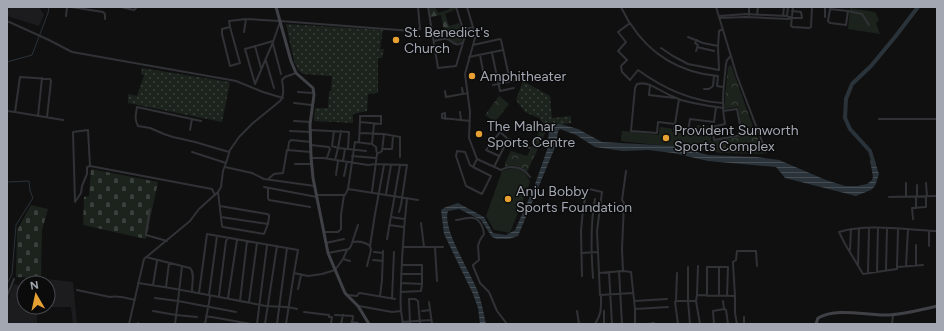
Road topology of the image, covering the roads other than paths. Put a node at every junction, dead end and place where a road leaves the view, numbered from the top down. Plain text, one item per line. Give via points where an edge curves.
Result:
1 (67, 7) edge
2 (71, 7) edge
3 (121, 7) edge
4 (137, 7) edge
5 (276, 7) edge
6 (418, 7) edge
7 (428, 7) edge
8 (456, 7) edge
9 (467, 7) edge
10 (621, 7) edge
11 (716, 7) edge
12 (749, 7) edge
13 (758, 7) edge
14 (784, 7) edge
15 (788, 7) edge
16 (793, 7) edge
17 (812, 7) edge
18 (825, 7) edge
19 (792, 11) junction
20 (848, 12) junction
21 (757, 15) junction
22 (66, 16) dead end
23 (749, 16) junction
24 (783, 16) junction
25 (787, 16) junction
26 (820, 16) dead end
27 (719, 17) junction
28 (825, 17) junction
29 (828, 17) junction
30 (792, 18) junction
31 (105, 19) dead end
32 (246, 19) junction
33 (7, 21) edge
34 (280, 21) junction
35 (630, 24) junction
36 (869, 25) dead end
37 (230, 26) junction
38 (473, 27) junction
39 (723, 29) junction
40 (463, 30) junction
41 (244, 32) dead end
42 (688, 37) dead end
43 (697, 40) junction
44 (434, 41) junction
45 (463, 41) junction
46 (273, 42) junction
47 (473, 45) junction
48 (255, 46) junction
49 (718, 46) junction
50 (698, 47) junction
51 (660, 48) dead end
52 (503, 50) junction
53 (696, 51) dead end
54 (714, 51) dead end
55 (492, 53) junction
56 (480, 55) junction
57 (731, 56) junction
58 (469, 58) junction
59 (266, 60) junction
60 (262, 69) junction
61 (483, 71) dead end
62 (296, 73) junction
63 (281, 74) dead end
64 (714, 76) junction
65 (42, 78) junction
66 (517, 80) dead end
67 (510, 81) junction
68 (498, 84) junction
69 (493, 85) dead end
70 (650, 85) junction
71 (723, 87) junction
72 (274, 88) dead end
73 (462, 88) dead end
74 (514, 88) dead end
75 (704, 89) dead end
76 (445, 91) dead end
77 (298, 92) dead end
78 (314, 93) junction
79 (468, 93) junction
80 (463, 94) junction
81 (283, 98) junction
82 (679, 99) junction
83 (294, 103) dead end
84 (722, 103) junction
85 (313, 105) junction
86 (716, 107) junction
87 (723, 110) junction
88 (7, 111) edge
89 (15, 112) junction
90 (460, 112) dead end
91 (38, 116) junction
92 (46, 117) junction
93 (445, 118) dead end
94 (937, 118) edge
95 (192, 119) junction
96 (879, 119) dead end
97 (63, 120) dead end
98 (462, 120) junction
99 (201, 121) dead end
100 (294, 121) dead end
101 (470, 121) junction
102 (311, 122) junction
103 (360, 122) junction
104 (374, 124) junction
105 (675, 124) junction
106 (190, 130) dead end
107 (290, 131) dead end
108 (311, 131) junction
109 (334, 131) junction
110 (341, 132) junction
111 (360, 133) junction
112 (373, 134) junction
113 (384, 134) junction
114 (393, 136) junction
115 (508, 139) junction
116 (359, 142) junction
117 (311, 143) junction
118 (372, 144) junction
119 (338, 148) junction
120 (530, 148) dead end
121 (346, 149) junction
122 (353, 149) junction
123 (383, 149) junction
124 (288, 150) junction
125 (366, 150) dead end
126 (192, 152) dead end
127 (229, 152) junction
128 (311, 152) junction
129 (766, 152) dead end
130 (377, 154) junction
131 (352, 156) junction
132 (499, 156) junction
133 (400, 157) dead end
134 (312, 158) junction
135 (327, 158) junction
136 (376, 158) junction
137 (477, 159) junction
138 (335, 160) junction
139 (338, 160) junction
140 (343, 161) junction
141 (347, 162) junction
142 (351, 162) junction
143 (226, 163) junction
144 (295, 164) dead end
145 (312, 164) junction
146 (376, 164) junction
147 (384, 165) junction
148 (391, 165) junction
149 (400, 165) junction
150 (90, 166) junction
151 (224, 167) junction
152 (473, 167) junction
153 (494, 167) junction
154 (626, 172) dead end
155 (492, 173) dead end
156 (336, 175) dead end
157 (344, 176) dead end
158 (491, 176) junction
159 (530, 177) dead end
160 (267, 180) junction
161 (906, 183) dead end
162 (926, 183) dead end
163 (917, 185) dead end
164 (315, 186) junction
165 (264, 187) dead end
166 (268, 188) junction
167 (348, 189) junction
168 (218, 192) junction
169 (372, 192) junction
170 (379, 193) junction
171 (386, 194) junction
172 (215, 195) junction
173 (344, 195) junction
174 (317, 196) junction
175 (394, 196) junction
176 (917, 196) junction
177 (927, 196) junction
178 (937, 196) edge
179 (402, 197) junction
180 (889, 197) dead end
181 (906, 197) junction
182 (407, 198) junction
183 (595, 199) dead end
184 (418, 200) dead end
185 (220, 206) junction
186 (310, 207) dead end
187 (916, 208) junction
188 (150, 209) dead end
189 (399, 212) dead end
190 (221, 217) junction
191 (391, 217) junction
192 (404, 219) junction
193 (913, 219) dead end
194 (456, 220) dead end
195 (421, 223) dead end
196 (268, 224) junction
197 (358, 225) dead end
198 (389, 225) junction
199 (404, 227) junction
200 (859, 228) junction
201 (868, 228) junction
202 (878, 228) junction
203 (887, 228) junction
204 (851, 229) junction
205 (898, 229) junction
206 (908, 229) junction
207 (928, 231) junction
208 (937, 231) edge
209 (324, 232) junction
210 (217, 236) junction
211 (228, 238) junction
212 (344, 239) dead end
213 (387, 239) dead end
214 (167, 240) junction
215 (237, 240) junction
216 (248, 241) junction
217 (353, 242) junction
218 (257, 243) junction
219 (326, 243) junction
220 (267, 245) junction
221 (916, 245) dead end
222 (277, 246) junction
223 (370, 246) junction
224 (929, 246) dead end
225 (403, 247) junction
226 (424, 247) junction
227 (435, 247) junction
228 (443, 247) dead end
229 (287, 248) junction
230 (347, 249) junction
231 (850, 251) junction
232 (374, 252) dead end
233 (394, 252) dead end
234 (591, 252) junction
235 (598, 252) junction
236 (328, 253) junction
237 (581, 253) junction
238 (146, 257) junction
239 (344, 259) junction
240 (157, 260) junction
241 (373, 260) dead end
242 (350, 261) dead end
243 (383, 261) junction
244 (169, 263) junction
245 (402, 265) junction
246 (858, 265) junction
247 (916, 265) junction
248 (923, 265) dead end
249 (182, 266) junction
250 (367, 266) dead end
251 (688, 266) dead end
252 (698, 266) dead end
253 (719, 266) junction
254 (757, 266) dead end
255 (906, 266) junction
256 (897, 267) junction
257 (336, 270) junction
258 (886, 270) junction
259 (623, 271) junction
260 (609, 272) junction
261 (619, 272) junction
262 (877, 272) junction
263 (294, 273) junction
264 (599, 273) junction
265 (677, 273) dead end
266 (868, 273) junction
267 (401, 274) junction
268 (422, 274) junction
269 (301, 275) junction
270 (582, 276) dead end
271 (592, 278) dead end
272 (14, 279) dead end
273 (436, 281) dead end
274 (401, 283) junction
275 (138, 284) junction
276 (422, 284) junction
277 (153, 285) junction
278 (166, 287) junction
279 (298, 289) dead end
280 (77, 290) dead end
281 (179, 290) junction
282 (193, 292) junction
283 (401, 292) junction
284 (199, 293) junction
285 (633, 293) junction
286 (620, 294) junction
287 (209, 295) junction
288 (346, 295) junction
289 (601, 295) junction
290 (610, 295) junction
291 (719, 295) junction
292 (7, 296) edge
293 (380, 296) junction
294 (697, 296) junction
295 (707, 296) junction
296 (727, 296) junction
297 (735, 296) junction
298 (219, 297) junction
299 (155, 298) dead end
300 (228, 298) junction
301 (667, 299) dead end
302 (135, 300) junction
303 (178, 301) junction
304 (240, 301) junction
305 (634, 301) junction
306 (676, 301) junction
307 (688, 301) junction
308 (696, 301) junction
309 (723, 301) dead end
310 (249, 302) junction
311 (429, 302) dead end
312 (259, 304) junction
313 (208, 306) junction
314 (268, 306) junction
315 (358, 306) junction
316 (937, 306) edge
317 (280, 307) junction
318 (289, 307) junction
319 (668, 307) dead end
320 (297, 309) dead end
321 (635, 309) junction
322 (724, 309) junction
323 (430, 310) junction
324 (153, 311) dead end
325 (401, 311) junction
326 (422, 311) dead end
327 (577, 311) dead end
328 (604, 311) dead end
329 (236, 312) dead end
330 (304, 312) dead end
331 (176, 315) junction
332 (335, 315) dead end
333 (343, 315) junction
334 (893, 315) junction
335 (206, 316) junction
336 (197, 317) dead end
337 (744, 317) dead end
338 (420, 320) junction
339 (431, 320) junction
340 (352, 323) edge
341 (358, 323) edge
342 (402, 323) edge
343 (410, 323) edge
344 (654, 323) edge
345 (129, 324) edge
346 (175, 324) edge
347 (205, 324) edge
348 (251, 324) edge
349 (257, 324) edge
350 (265, 324) edge
351 (278, 324) edge
352 (286, 324) edge
353 (331, 324) edge
354 (341, 324) edge
355 (369, 324) edge
356 (420, 324) edge
357 (432, 324) edge
358 (507, 324) edge
359 (579, 324) edge
360 (595, 324) edge
361 (604, 324) edge
362 (612, 324) edge
363 (622, 324) edge
364 (626, 324) edge
365 (635, 324) edge
366 (648, 324) edge
367 (678, 324) edge
368 (690, 324) edge
369 (700, 324) edge
370 (714, 324) edge
371 (728, 324) edge
372 (737, 324) edge
373 (744, 324) edge
374 (816, 324) edge
375 (892, 324) edge

1 - 22 street
2 - 31 street via 103,12
3 - 4 street via 134,10
5 - 34 street
6 - 34 street via 420,29 412,31
7 - 44 street
8 - 40 street
9 - 38 street
10 - 35 street
11 - 27 street
12 - 23 street
13 - 21 street
14 - 24 street
15 - 25 street
16 - 19 street
17 - 30 street via 810,28 791,26
18 - 28 street
19 - 30 street
19 - 30 street via 801,12 802,18
20 - 29 street via 830,9
20 - 29 street via 846,25 830,23
20 - 36 street via 863,14
21 - 23 street
21 - 24 street
23 - 27 street
23 - 30 street
24 - 25 street
25 - 30 street
26 - 28 street
27 - 39 street
28 - 29 street
32 - 34 street
32 - 37 street via 229,21
32 - 41 street
33 - 81 street via 72,52 236,81
34 - 46 street
34 - 62 street
35 - 64 street via 664,59 685,69
35 - 84 street via 618,32 626,42 618,51 627,60 621,66 622,72 630,80 638,70 654,82 676,92
37 - 37 street via 240,63 230,66 222,34 222,29
38 - 40 street
38 - 47 street
39 - 49 street via 719,32
39 - 57 street
40 - 45 street
42 - 43 street
43 - 49 street
43 - 50 street via 695,43
44 - 45 street via 447,39 458,44
44 - 45 street via 438,68 456,66
46 - 48 street
46 - 59 street
46 - 63 street
47 - 52 street via 500,39
47 - 58 street
48 - 60 street
48 - 60 street via 245,49 255,84
49 - 51 street via 719,70 688,64
50 - 53 street
50 - 54 street
52 - 55 street
52 - 67 street
55 - 56 street
55 - 68 street
56 - 58 street
56 - 61 street
57 - 71 street via 726,60
57 - 129 street
58 - 79 street via 465,74
59 - 60 street
59 - 72 street
62 - 78 street via 313,88
62 - 81 street via 282,80
64 - 71 street via 718,76 717,86
64 - 75 street via 713,86
65 - 89 street via 20,77
65 - 91 street
65 - 92 street via 51,81
66 - 67 street
67 - 68 street
68 - 69 street
68 - 74 street via 500,91
70 - 82 street
70 - 82 street via 649,95
70 - 105 street via 643,83 635,88 631,131 657,133 658,122
71 - 84 street
73 - 80 street
76 - 80 street via 446,97
77 - 78 street
78 - 85 street
79 - 80 street
79 - 101 street
81 - 127 street via 253,123
82 - 86 street
82 - 105 street
83 - 85 street
84 - 87 street
85 - 102 street
86 - 87 street
86 - 105 street via 714,122 690,119 688,131 674,130
87 - 87 street via 725,124 712,127 714,140 742,135 737,109
88 - 89 street
89 - 91 street
90 - 98 street
91 - 92 street
92 - 97 street
93 - 98 street
94 - 96 street
95 - 99 street
95 - 106 street
95 - 127 street via 138,107 135,116 138,126
98 - 101 street
100 - 102 street
101 - 137 street via 469,138
102 - 108 street
103 - 104 street
103 - 104 street via 360,116 381,116 381,124
103 - 111 street
104 - 112 street
107 - 108 street
108 - 109 street
108 - 117 street
109 - 110 street
109 - 119 street via 332,146
110 - 119 street
110 - 121 street via 349,132
111 - 112 street
111 - 116 street
112 - 113 street
112 - 118 street
113 - 114 street
113 - 123 street
114 - 123 street via 392,149
114 - 133 street via 401,137
115 - 120 street
115 - 132 street
115 - 132 street via 500,132 486,150
116 - 118 street
116 - 122 street via 355,142
117 - 124 street via 291,140
117 - 128 street
117 - 135 street via 328,146 330,149
118 - 130 street via 376,147
119 - 121 street
119 - 138 street
121 - 122 street
121 - 140 street
122 - 125 street
122 - 131 street
123 - 130 street
124 - 128 street
124 - 160 street via 283,172 274,174
126 - 143 street
127 - 143 street
128 - 134 street
130 - 136 street
131 - 136 street
131 - 142 street
132 - 153 street
134 - 135 street
134 - 145 street
135 - 138 street
136 - 146 street
137 - 152 street
137 - 153 street
138 - 139 street
139 - 140 street
139 - 156 street
140 - 141 street
141 - 142 street
141 - 157 street
142 - 146 street
142 - 167 street
143 - 151 street
144 - 145 street
145 - 164 street
146 - 147 street
146 - 169 street
147 - 148 street
147 - 170 street
148 - 149 street
148 - 171 street
149 - 175 street
149 - 179 street via 407,166
150 - 150 street via 88,130 73,132 75,202 81,192 87,166
150 - 172 street via 212,189
151 - 160 street via 252,173
151 - 168 street
152 - 158 street
152 - 158 street via 465,152 457,151 456,156 466,186 482,194
153 - 159 street via 501,170 516,167
154 - 259 street via 622,199
155 - 158 street
160 - 164 street
161 - 181 street
162 - 177 street
163 - 176 street
164 - 174 street
165 - 166 street
166 - 174 street
166 - 186 street via 269,200
167 - 169 street
167 - 173 street
168 - 172 street
168 - 185 street
169 - 170 street
170 - 171 street
170 - 223 street
171 - 175 street
172 - 214 street
173 - 174 street
173 - 209 street via 340,215 341,229 338,232
174 - 209 street
175 - 179 street
175 - 191 street
176 - 177 street
176 - 181 street
176 - 187 street
177 - 178 street
177 - 187 street via 926,207
179 - 182 street
179 - 189 street
180 - 181 street
182 - 184 street
182 - 192 street
183 - 234 street
185 - 190 street
185 - 196 street via 269,215
187 - 193 street via 912,208
188 - 214 street via 146,235
190 - 196 street
190 - 196 street via 223,227 263,234
191 - 192 street
191 - 198 street
192 - 199 street
194 - 358 street via 471,218 482,225 484,234 478,246 479,260 473,266 480,283 489,292 497,311
195 - 226 street
197 - 217 street
198 - 199 street
198 - 213 street
199 - 225 street
200 - 201 street
200 - 204 street
200 - 246 street
201 - 202 street
201 - 266 street
202 - 203 street
202 - 262 street
203 - 205 street
203 - 258 street
204 - 231 street
204 - 231 street via 840,232
205 - 206 street
205 - 256 street
206 - 207 street
206 - 255 street
207 - 208 street
207 - 224 street
209 - 219 street
210 - 211 street
210 - 284 street via 207,234
210 - 287 street
211 - 215 street
211 - 298 street
212 - 219 street
214 - 238 street
215 - 216 street
215 - 300 street
216 - 218 street
216 - 304 street
217 - 223 street via 367,243
217 - 230 street
218 - 220 street
218 - 310 street
219 - 236 street
220 - 222 street
220 - 312 street
221 - 247 street
222 - 229 street
222 - 314 street
223 - 250 street
225 - 226 street
225 - 245 street
226 - 227 street
227 - 228 street
227 - 273 street
229 - 263 street via 298,250
229 - 317 street
230 - 236 street
230 - 239 street
231 - 246 street
232 - 243 street via 383,252
233 - 293 street via 393,299
234 - 235 street
234 - 237 street
234 - 271 street
235 - 237 street via 597,231 602,192 587,189 580,231
235 - 264 street
236 - 257 street
237 - 270 street
238 - 240 street
238 - 275 street via 142,262
239 - 242 street
239 - 257 street
240 - 244 street
240 - 277 street
241 - 243 street
243 - 293 street
244 - 249 street
244 - 278 street
245 - 267 street
245 - 268 street via 421,264
246 - 266 street via 863,274
247 - 248 street
247 - 255 street
249 - 281 street
249 - 282 street via 193,271
251 - 307 street
252 - 294 street
253 - 291 street
253 - 295 street via 707,266
253 - 296 street via 728,266
254 - 297 street via 756,251 737,252 736,260 733,262
255 - 256 street
256 - 258 street
257 - 269 street
257 - 288 street
258 - 262 street
259 - 261 street
259 - 285 street via 631,272
260 - 261 street
260 - 264 street
260 - 290 street
261 - 286 street
262 - 266 street
263 - 269 street
263 - 318 street
264 - 289 street
265 - 306 street
267 - 268 street
267 - 274 street
268 - 276 street
269 - 279 street
272 - 292 street
274 - 276 street
274 - 283 street
275 - 277 street
275 - 302 street
276 - 283 street via 421,291
277 - 278 street
278 - 281 street
280 - 302 street
281 - 282 street
281 - 303 street
282 - 284 street
283 - 325 street
284 - 287 street
285 - 286 street
285 - 305 street
286 - 290 street
286 - 363 street
287 - 298 street
287 - 313 street
288 - 293 street via 357,296 360,293
288 - 315 street
289 - 290 street
289 - 360 street via 601,310
290 - 362 street
291 - 295 street
291 - 296 street
294 - 295 street
294 - 308 street
296 - 297 street
297 - 372 street
298 - 300 street
299 - 303 street
300 - 304 street
301 - 305 street
302 - 345 street
303 - 313 street
303 - 331 street
304 - 310 street
305 - 321 street
306 - 307 street
306 - 367 street
307 - 308 street
307 - 368 street
308 - 369 street
309 - 322 street
310 - 312 street
311 - 323 street
312 - 314 street
312 - 349 street
313 - 329 street
313 - 335 street
314 - 317 street
314 - 350 street
315 - 325 street via 392,312
315 - 355 street
316 - 334 street
317 - 318 street
317 - 351 street
318 - 320 street
318 - 352 street
319 - 321 street
321 - 365 street
322 - 370 street via 713,311
322 - 371 street
323 - 326 street
323 - 339 street
324 - 331 street
325 - 342 street
327 - 359 street
328 - 361 street
330 - 353 street via 329,315 332,317
331 - 336 street
331 - 346 street
332 - 333 street
333 - 340 street via 353,317
333 - 354 street
334 - 374 street via 837,313 818,318
334 - 375 street
335 - 347 street
335 - 348 street
337 - 373 street
338 - 339 street
338 - 343 street
338 - 343 street via 418,300 409,299
338 - 356 street
339 - 357 street
340 - 341 street
342 - 343 street
344 - 366 street
364 - 365 street

